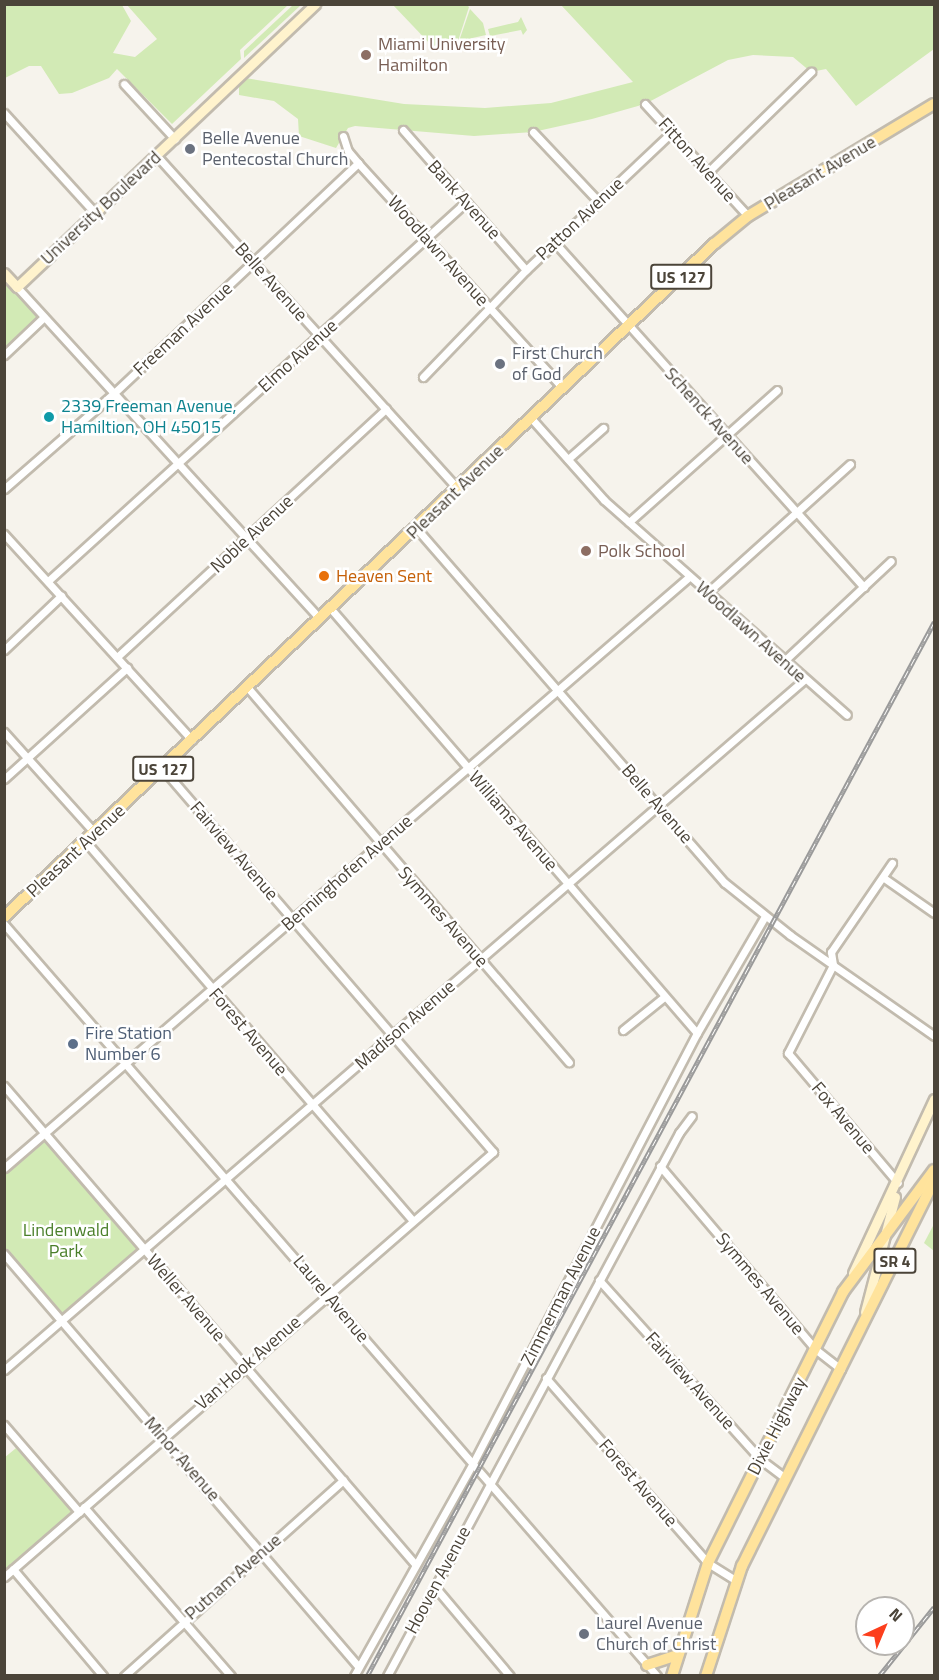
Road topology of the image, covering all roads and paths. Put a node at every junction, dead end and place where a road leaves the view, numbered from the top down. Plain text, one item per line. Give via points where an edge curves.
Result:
1 (315, 4) edge
2 (811, 72) dead end
3 (124, 84) dead end
4 (645, 104) dead end
5 (934, 104) edge
6 (4, 113) edge
7 (403, 130) dead end
8 (533, 132) dead end
9 (672, 132) junction
10 (343, 136) dead end
11 (175, 139) junction
12 (157, 156) junction
13 (358, 164) junction
14 (708, 172) junction
15 (466, 202) junction
16 (599, 202) junction
17 (96, 214) junction
18 (748, 216) junction
19 (427, 239) junction
20 (556, 244) junction
21 (254, 263) junction
22 (526, 270) junction
23 (4, 273) edge
24 (17, 287) junction
25 (489, 307) junction
26 (44, 317) junction
27 (628, 326) junction
28 (319, 336) junction
29 (4, 355) edge
30 (423, 377) dead end
31 (563, 388) junction
32 (777, 390) dead end
33 (113, 394) junction
34 (386, 409) junction
35 (531, 418) junction
36 (603, 428) dead end
37 (727, 435) junction
38 (568, 459) junction
39 (850, 464) dead end
40 (178, 465) junction
41 (458, 488) junction
42 (4, 489) edge
43 (796, 512) junction
44 (629, 522) junction
45 (417, 529) junction
46 (4, 534) edge
47 (246, 541) junction
48 (891, 561) dead end
49 (689, 577) junction
50 (48, 581) junction
51 (864, 587) junction
52 (708, 592) junction
53 (60, 596) junction
54 (331, 609) junction
55 (319, 618) junction
56 (4, 650) edge
57 (117, 657) junction
58 (784, 661) junction
59 (127, 668) junction
60 (805, 680) junction
61 (248, 688) junction
62 (559, 690) junction
63 (847, 715) dead end
64 (4, 732) edge
65 (192, 740) junction
66 (27, 758) junction
67 (163, 769) junction
68 (468, 769) junction
69 (4, 779) edge
70 (659, 806) junction
71 (95, 833) junction
72 (86, 842) junction
73 (379, 844) junction
74 (892, 863) dead end
75 (884, 878) junction
76 (568, 884) junction
77 (934, 913) edge
78 (765, 916) junction
79 (4, 917) edge
80 (292, 920) junction
81 (4, 924) edge
82 (480, 959) junction
83 (833, 965) junction
84 (212, 989) junction
85 (664, 997) junction
86 (623, 1030) dead end
87 (697, 1033) junction
88 (392, 1036) junction
89 (934, 1036) edge
90 (127, 1062) junction
91 (569, 1062) dead end
92 (4, 1086) edge
93 (934, 1098) edge
94 (312, 1106) junction
95 (692, 1116) dead end
96 (46, 1132) junction
97 (493, 1152) joint
98 (660, 1166) junction
99 (4, 1168) edge
100 (934, 1170) edge
101 (227, 1177) junction
102 (934, 1181) edge
103 (898, 1183) junction
104 (412, 1220) junction
105 (887, 1233) junction
106 (145, 1251) junction
107 (4, 1254) edge
108 (599, 1280) junction
109 (843, 1292) junction
110 (327, 1294) junction
111 (62, 1321) junction
112 (856, 1341) junction
113 (815, 1349) junction
114 (245, 1364) junction
115 (841, 1369) junction
116 (4, 1370) edge
117 (546, 1378) junction
118 (4, 1425) edge
119 (163, 1437) junction
120 (760, 1459) junction
121 (472, 1465) junction
122 (785, 1478) junction
123 (343, 1480) junction
124 (489, 1485) junction
125 (81, 1510) junction
126 (263, 1553) junction
127 (708, 1563) junction
128 (415, 1564) junction
129 (13, 1569) junction
130 (4, 1577) edge
131 (737, 1581) junction
132 (435, 1587) junction
133 (183, 1620) junction
134 (678, 1655) junction
135 (647, 1665) junction
136 (358, 1666) junction
137 (103, 1676) edge
138 (124, 1676) edge
139 (231, 1676) edge
140 (354, 1676) edge
141 (387, 1676) edge
142 (510, 1676) edge
143 (657, 1676) edge
144 (672, 1676) edge
145 (706, 1676) edge

1 - 11 street, University Boulevard
2 - 14 street
3 - 11 street
4 - 9 street, Fitton Avenue
5 - 18 main road, Pleasant Avenue / US 127
6 - 17 street
7 - 15 street, Bank Avenue
8 - 16 street
9 - 14 street, Fitton Avenue
9 - 16 street, Patton Avenue
10 - 13 street, Woodlawn Avenue via 348,152
11 - 12 street, University Boulevard
12 - 17 street, University Boulevard
12 - 21 street, Belle Avenue
13 - 19 street, Woodlawn Avenue
13 - 21 street, Freeman Avenue
14 - 18 street, Fitton Avenue
15 - 19 street, Elmo Avenue
15 - 22 street, Bank Avenue
16 - 20 street, Patton Avenue
17 - 24 street, University Boulevard
18 - 27 main road, Pleasant Avenue / US 127
19 - 25 street, Woodlawn Avenue
19 - 28 street, Elmo Avenue
20 - 22 street, Patton Avenue
20 - 27 street, Schenck Avenue
21 - 28 street, Belle Avenue
21 - 33 street, Freeman Avenue
22 - 25 street, Patton Avenue
23 - 24 street
24 - 26 street
25 - 30 street via 459,344
25 - 31 street, Woodlawn Avenue
26 - 29 street
26 - 33 street
27 - 31 main road, Pleasant Avenue / US 127
27 - 37 street, Schenck Avenue
28 - 34 street, Belle Avenue
28 - 40 street, Elmo Avenue
31 - 35 main road, Pleasant Avenue / US 127
32 - 37 street
33 - 40 street
33 - 42 street, Freeman Avenue
34 - 41 street, Belle Avenue
34 - 47 street, Noble Avenue
35 - 38 street, Woodlawn Avenue
35 - 41 main road, Pleasant Avenue / US 127
36 - 38 street
37 - 43 street, Schenck Avenue
37 - 44 street
38 - 44 street, Woodlawn Avenue
39 - 43 street
40 - 47 street
40 - 50 street, Elmo Avenue
41 - 45 main road, Pleasant Avenue / US 127
43 - 51 street, Schenck Avenue
43 - 52 street
44 - 49 street, Woodlawn Avenue
45 - 54 main road, Pleasant Avenue / US 127
45 - 62 street, Belle Avenue
46 - 50 street
47 - 55 street
47 - 57 street, Noble Avenue
48 - 51 street
49 - 52 street, Woodlawn Avenue
49 - 62 street, Benninghofen Avenue
50 - 53 street
51 - 58 street
52 - 58 street, Woodlawn Avenue
53 - 56 street
53 - 57 street
54 - 55 main road, Pleasant Avenue / US 127
54 - 68 street, Williams Avenue
55 - 61 main road, Pleasant Avenue / US 127
57 - 59 street
58 - 60 street, Woodlawn Avenue
59 - 65 street
59 - 66 street
60 - 63 street, Woodlawn Avenue
60 - 70 street, Madison Avenue
61 - 65 main road, Pleasant Avenue / US 127
61 - 73 street, Symmes Avenue
62 - 68 street, Benninghofen Avenue
62 - 70 street, Belle Avenue
64 - 66 street
65 - 67 main road, Pleasant Avenue / US 127
66 - 69 street
66 - 71 street
67 - 71 main road, Pleasant Avenue / US 127
67 - 80 street, Fairview Avenue
68 - 73 street, Benninghofen Avenue
68 - 76 street, Williams Avenue
70 - 76 street, Madison Avenue
70 - 78 street, Belle Avenue via 725,883
71 - 72 main road, Pleasant Avenue / US 127
72 - 79 main road, Pleasant Avenue / US 127
72 - 84 street, Forest Avenue
73 - 80 street, Benninghofen Avenue
73 - 82 street, Symmes Avenue
74 - 75 street
75 - 77 street
75 - 83 street via 831,952
76 - 82 street, Madison Avenue
76 - 85 street, Williams Avenue
78 - 83 street, Belle Avenue
78 - 87 street, Zimmerman Avenue
80 - 84 street, Benninghofen Avenue
80 - 88 street, Fairview Avenue
81 - 90 street, Laurel Avenue
82 - 88 street, Madison Avenue
82 - 91 street, Symmes Avenue
83 - 89 street, Belle Avenue
83 - 103 street, Fox Avenue via 788,1053
84 - 90 street, Benninghofen Avenue
84 - 94 street, Forest Avenue
85 - 86 street
85 - 87 street, Williams Avenue
87 - 121 street, Zimmerman Avenue
88 - 94 street, Madison Avenue
88 - 97 street, Fairview Avenue
90 - 96 street, Benninghofen Avenue
90 - 101 street, Laurel Avenue
92 - 96 street, Weller Avenue
93 - 103 street, Dixie Highway
94 - 101 street, Madison Avenue
94 - 104 street, Forest Avenue
95 - 98 street, Zimmerman Avenue
96 - 99 street, Benninghofen Avenue
96 - 106 street, Weller Avenue
97 - 104 street, Van Hook Avenue
98 - 108 street, Zimmerman Avenue
98 - 113 street, Symmes Avenue
100 - 105 main road, SR 4
101 - 106 street, Madison Avenue
101 - 110 street, Laurel Avenue
102 - 112 main road, SR 4
103 - 105 street, Dixie Highway
103 - 109 street, Dixie Highway
104 - 110 street, Van Hook Avenue
105 - 109 main road, SR 4
105 - 112 street, Dixie Highway
106 - 111 street, Madison Avenue
106 - 114 street, Weller Avenue
107 - 111 street, Minor Avenue
108 - 117 street, Zimmerman Avenue
108 - 120 street, Fairview Avenue
109 - 113 main road, Dixie Highway / SR 4
110 - 114 street, Van Hook Avenue
110 - 121 street, Laurel Avenue
111 - 116 street, Madison Avenue
111 - 119 street, Minor Avenue
112 - 115 main road, Dixie Highway / SR 4
113 - 115 street, Symmes Avenue
113 - 120 main road, Dixie Highway / SR 4
114 - 119 street, Van Hook Avenue
114 - 123 street, Weller Avenue
115 - 122 main road, Dixie Highway / SR 4
117 - 124 street, Zimmerman Avenue
117 - 127 street, Forest Avenue
118 - 125 street
119 - 125 street, Van Hook Avenue
119 - 126 street, Minor Avenue
120 - 122 street, Fairview Avenue
120 - 127 main road, Dixie Highway / SR 4
121 - 124 street, Laurel Avenue
121 - 128 street, Zimmerman Avenue
122 - 131 main road, Dixie Highway / SR 4
123 - 126 street, Putnam Avenue
123 - 128 street, Weller Avenue
124 - 132 street, Hooven Avenue
124 - 135 street, Laurel Avenue
125 - 129 street, Van Hook Avenue
125 - 133 street
126 - 133 street, Putnam Avenue
126 - 136 street, Minor Avenue
127 - 131 street, Forest Avenue
127 - 134 main road, Dixie Highway / SR 4
128 - 136 street, Zimmerman Avenue
129 - 130 street, Van Hook Avenue
129 - 137 street
131 - 145 main road, Dixie Highway / SR 4
132 - 141 street, Hooven Avenue
132 - 142 street
133 - 138 street, Putnam Avenue
133 - 139 street
134 - 135 main road
134 - 144 main road, Dixie Highway / SR 4
135 - 143 street, Laurel Avenue
136 - 140 street, Zimmerman Avenue

